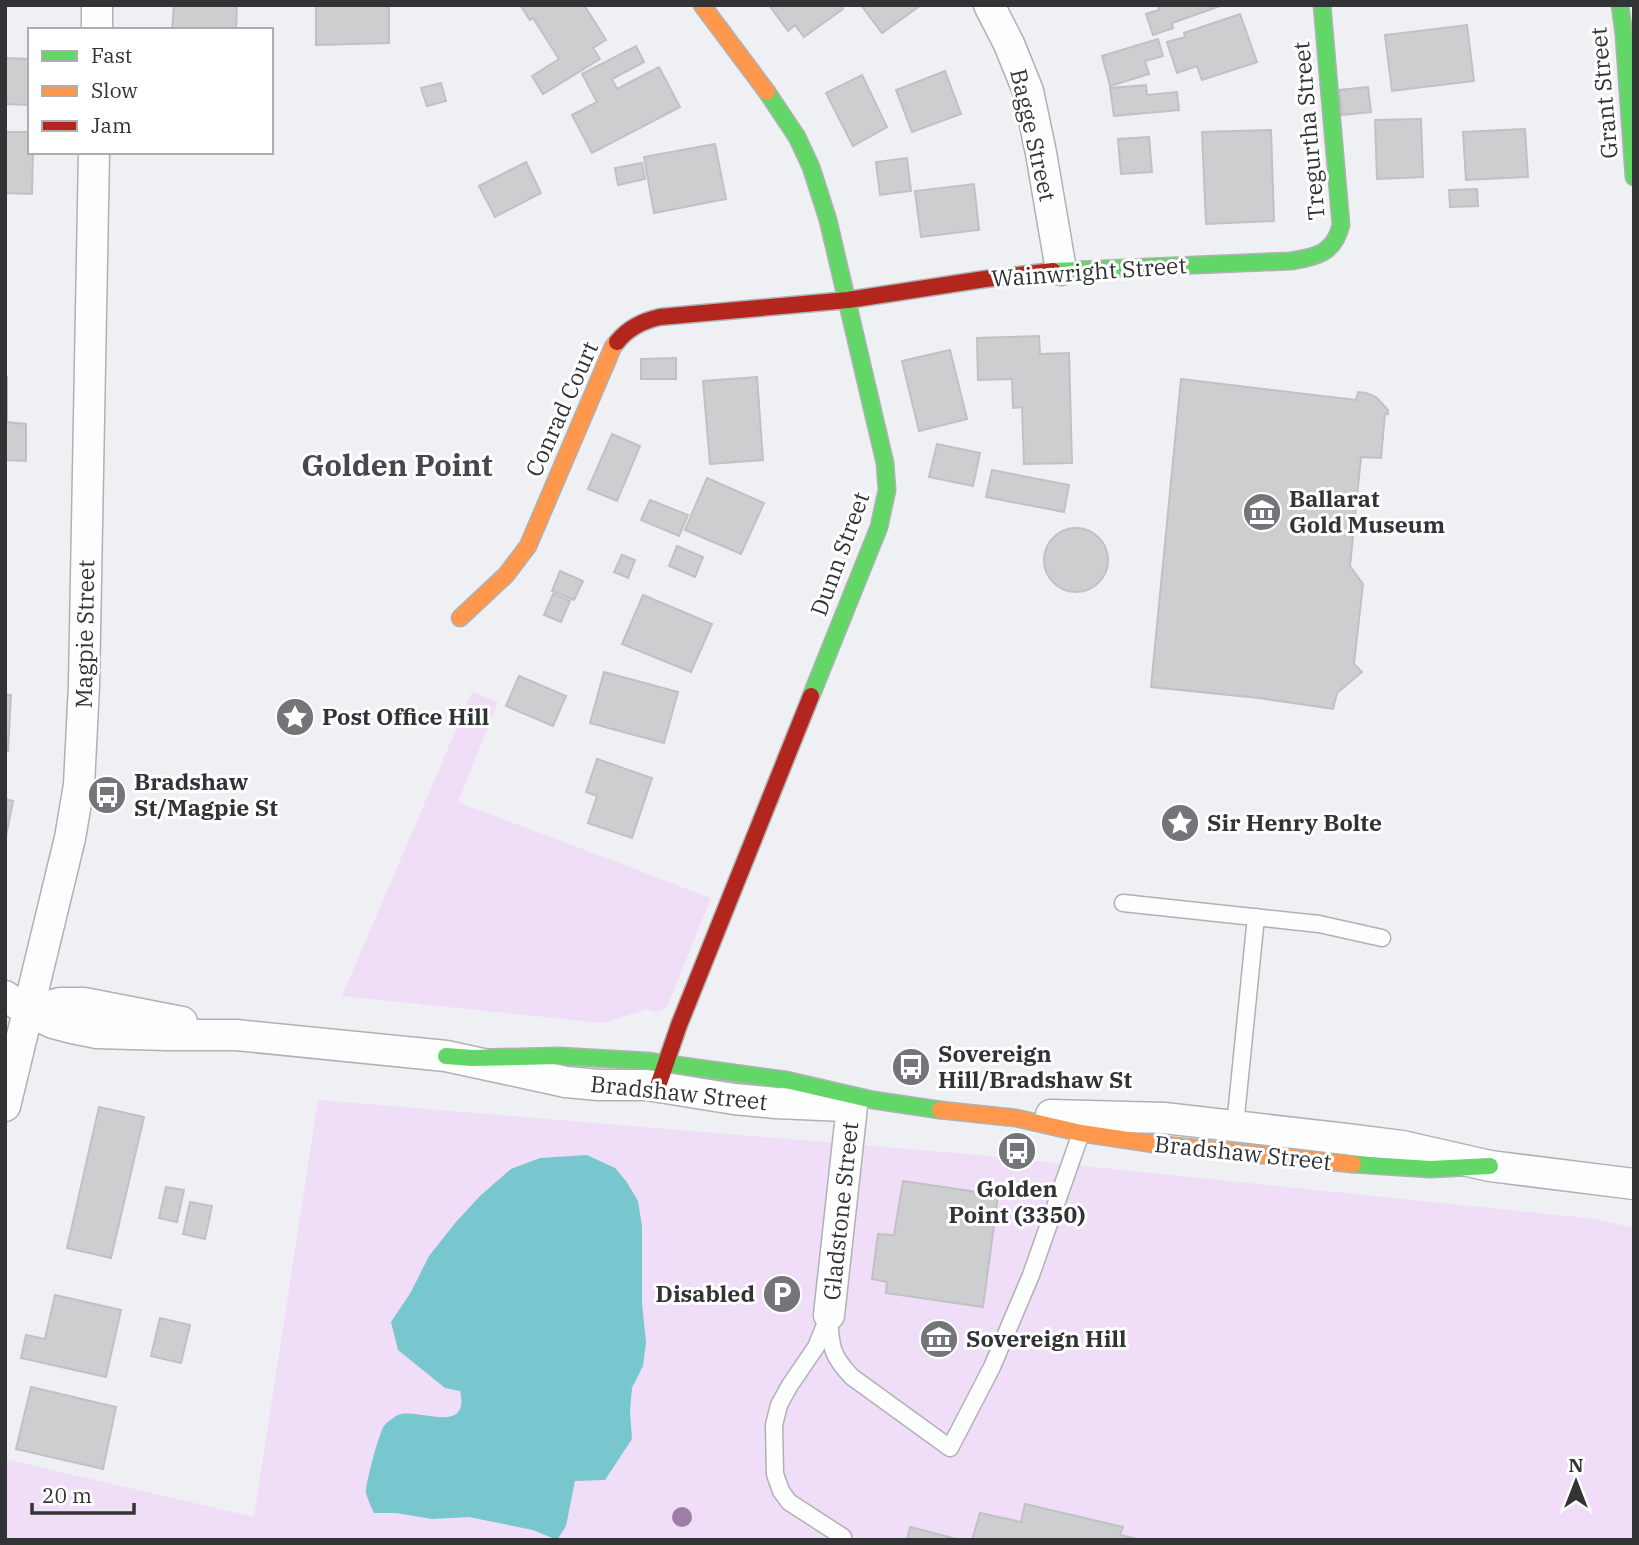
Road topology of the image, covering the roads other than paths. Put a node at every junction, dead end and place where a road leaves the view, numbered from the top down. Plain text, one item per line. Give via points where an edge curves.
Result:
1 (97, 5) edge
2 (702, 5) edge
3 (989, 5) edge
4 (1322, 5) edge
5 (1620, 5) edge
6 (97, 28) edge
7 (1632, 136) edge
8 (94, 154) edge
9 (1634, 177) edge
10 (1329, 249) joint
11 (1060, 271) junction
12 (848, 300) junction
13 (460, 618) dead end
14 (1124, 903) dead end
15 (1256, 917) junction
16 (1382, 938) dead end
17 (16, 1004) edge
18 (662, 1075) junction
19 (5, 1106) edge
20 (852, 1106) junction
21 (915, 1107) junction
22 (998, 1115) junction
23 (1082, 1133) junction
24 (1234, 1139) junction
25 (1634, 1184) edge
26 (829, 1315) junction
27 (843, 1537) dead end

1 - 6 street
2 - 12 street, Dunn Street via 775,103 804,151 823,202
3 - 11 street, Bagge Street via 1028,91
4 - 10 street, Tregurtha Street via 1341,225
5 - 7 street, Grant Street
7 - 9 street, Grant Street
8 - 17 street, Magpie Street via 82,754 70,838
10 - 11 street, Wainwright Street via 1316,257 1291,261
11 - 12 street, Wainwright Street
12 - 13 street, Conrad Court via 660,317 629,329 606,362 523,555
12 - 18 street, Dunn Street via 885,463 883,513
14 - 15 lane
15 - 16 lane
15 - 24 lane
17 - 18 street, Bradshaw Street via 84,1003 236,1035 446,1056 566,1082 599,1085
17 - 19 street, Magpie Street
18 - 20 street, Bradshaw Street via 746,1100
18 - 21 street, Bradshaw Street via 786,1080
20 - 21 street, Bradshaw Street
20 - 26 street, Gladstone Street
21 - 22 street, Bradshaw Street
22 - 23 street, Bradshaw Street
22 - 24 street, Bradshaw Street via 1140,1116
23 - 24 street, Bradshaw Street via 1154,1144
23 - 26 lane via 1026,1286 992,1367 950,1448 841,1365 831,1345
24 - 25 street, Bradshaw Street via 1402,1146 1490,1166
26 - 27 lane via 816,1348 779,1405 774,1425 775,1474 789,1502

